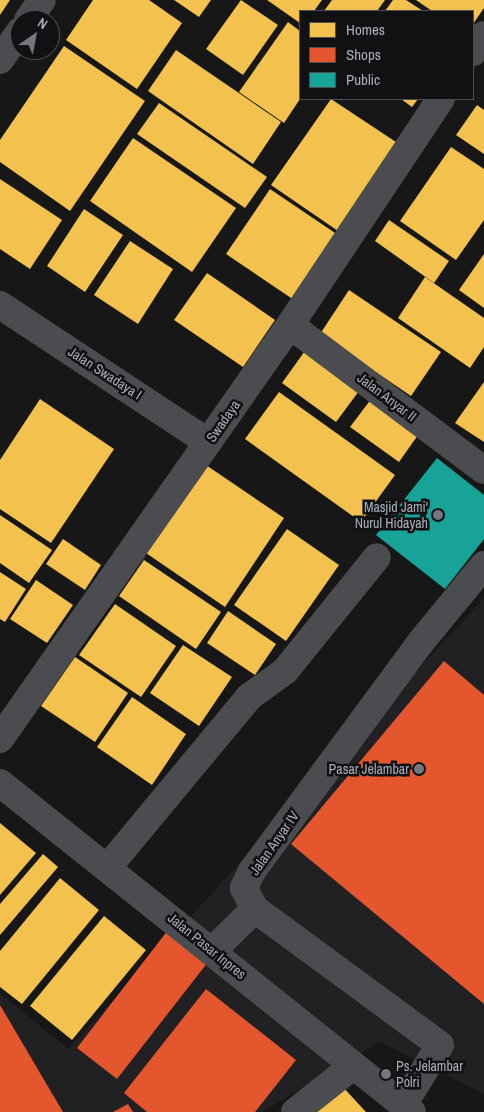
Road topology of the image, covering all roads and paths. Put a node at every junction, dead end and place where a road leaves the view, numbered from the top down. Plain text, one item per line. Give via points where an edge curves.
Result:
1 (484, 35) edge
2 (10, 46) edge
3 (474, 50) edge
4 (0, 60) edge
5 (441, 100) edge
6 (0, 305) edge
7 (290, 325) junction
8 (208, 442) junction
9 (484, 470) edge
10 (377, 557) dead end
11 (484, 565) edge
12 (0, 739) edge
13 (0, 783) edge
14 (108, 867) junction
15 (255, 908) junction
16 (213, 950) junction
17 (353, 1066) junction
18 (408, 1109) edge
19 (295, 1112) edge

1 - 3 street
2 - 4 street
5 - 7 street, Swadaya
6 - 8 street, Jalan Swadaya I
7 - 8 street, Swadaya
7 - 9 street, Jalan Anyar II
8 - 12 street, Swadaya
10 - 14 street via 285,671 248,697
11 - 15 street, Jalan Anyar IV via 420,643 252,871 244,888
13 - 14 street, Jalan Pasar Inpres
14 - 16 street, Jalan Pasar Inpres
15 - 16 street
15 - 18 street, Jalan Anyar IV via 440,1045
16 - 17 street, Jalan Pasar Inpres
17 - 18 street, Jalan Pasar Inpres
17 - 19 street

